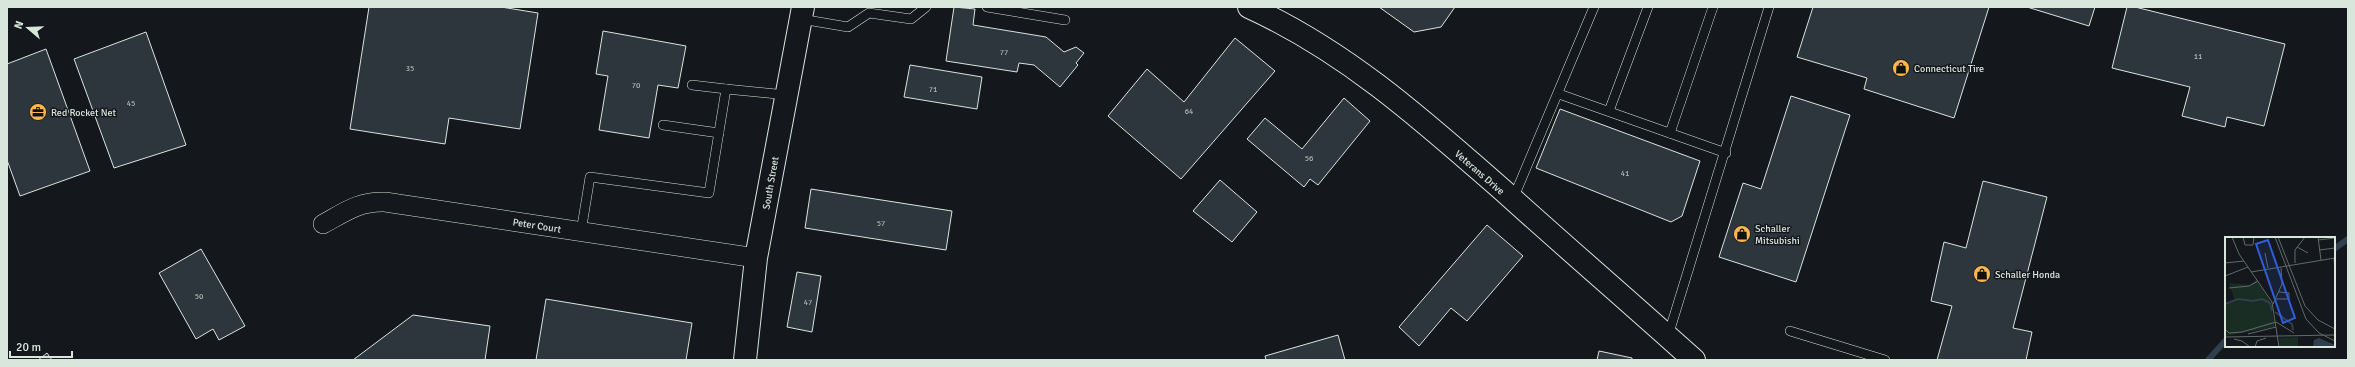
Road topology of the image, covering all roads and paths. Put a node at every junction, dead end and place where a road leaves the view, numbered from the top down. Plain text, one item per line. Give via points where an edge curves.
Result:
1 (926, 7) edge
2 (987, 7) edge
3 (1249, 7) edge
4 (1594, 7) edge
5 (1648, 7) edge
6 (1713, 7) edge
7 (1769, 7) edge
8 (802, 13) edge
9 (1065, 20) dead end
10 (692, 85) dead end
11 (726, 89) junction
12 (1559, 94) junction
13 (786, 95) junction
14 (1609, 111) junction
15 (663, 125) dead end
16 (719, 133) junction
17 (1670, 133) junction
18 (1726, 153) junction
19 (1513, 200) junction
20 (323, 224) dead end
21 (581, 232) junction
22 (756, 258) junction
23 (1790, 331) dead end
24 (1668, 336) junction
25 (745, 360) edge
26 (1694, 360) edge
27 (1885, 360) edge

1 - 8 lane via 911,19 869,13 848,27
2 - 9 lane
3 - 19 street, Veterans Drive via 1284,23 1341,57 1411,112
4 - 12 lane
5 - 14 lane
6 - 17 lane
7 - 18 lane
8 - 13 street, South Street
10 - 11 lane
11 - 13 lane
11 - 16 lane
12 - 14 lane
12 - 19 lane
13 - 22 street, South Street
14 - 17 lane
15 - 16 lane
16 - 21 lane via 709,193 590,177
17 - 18 lane
18 - 24 lane
19 - 24 street, Veterans Drive
20 - 21 street, Peter Court via 352,207 369,202 385,202
21 - 22 street, Peter Court
22 - 25 street, South Street
23 - 27 lane
24 - 26 street, Veterans Drive

